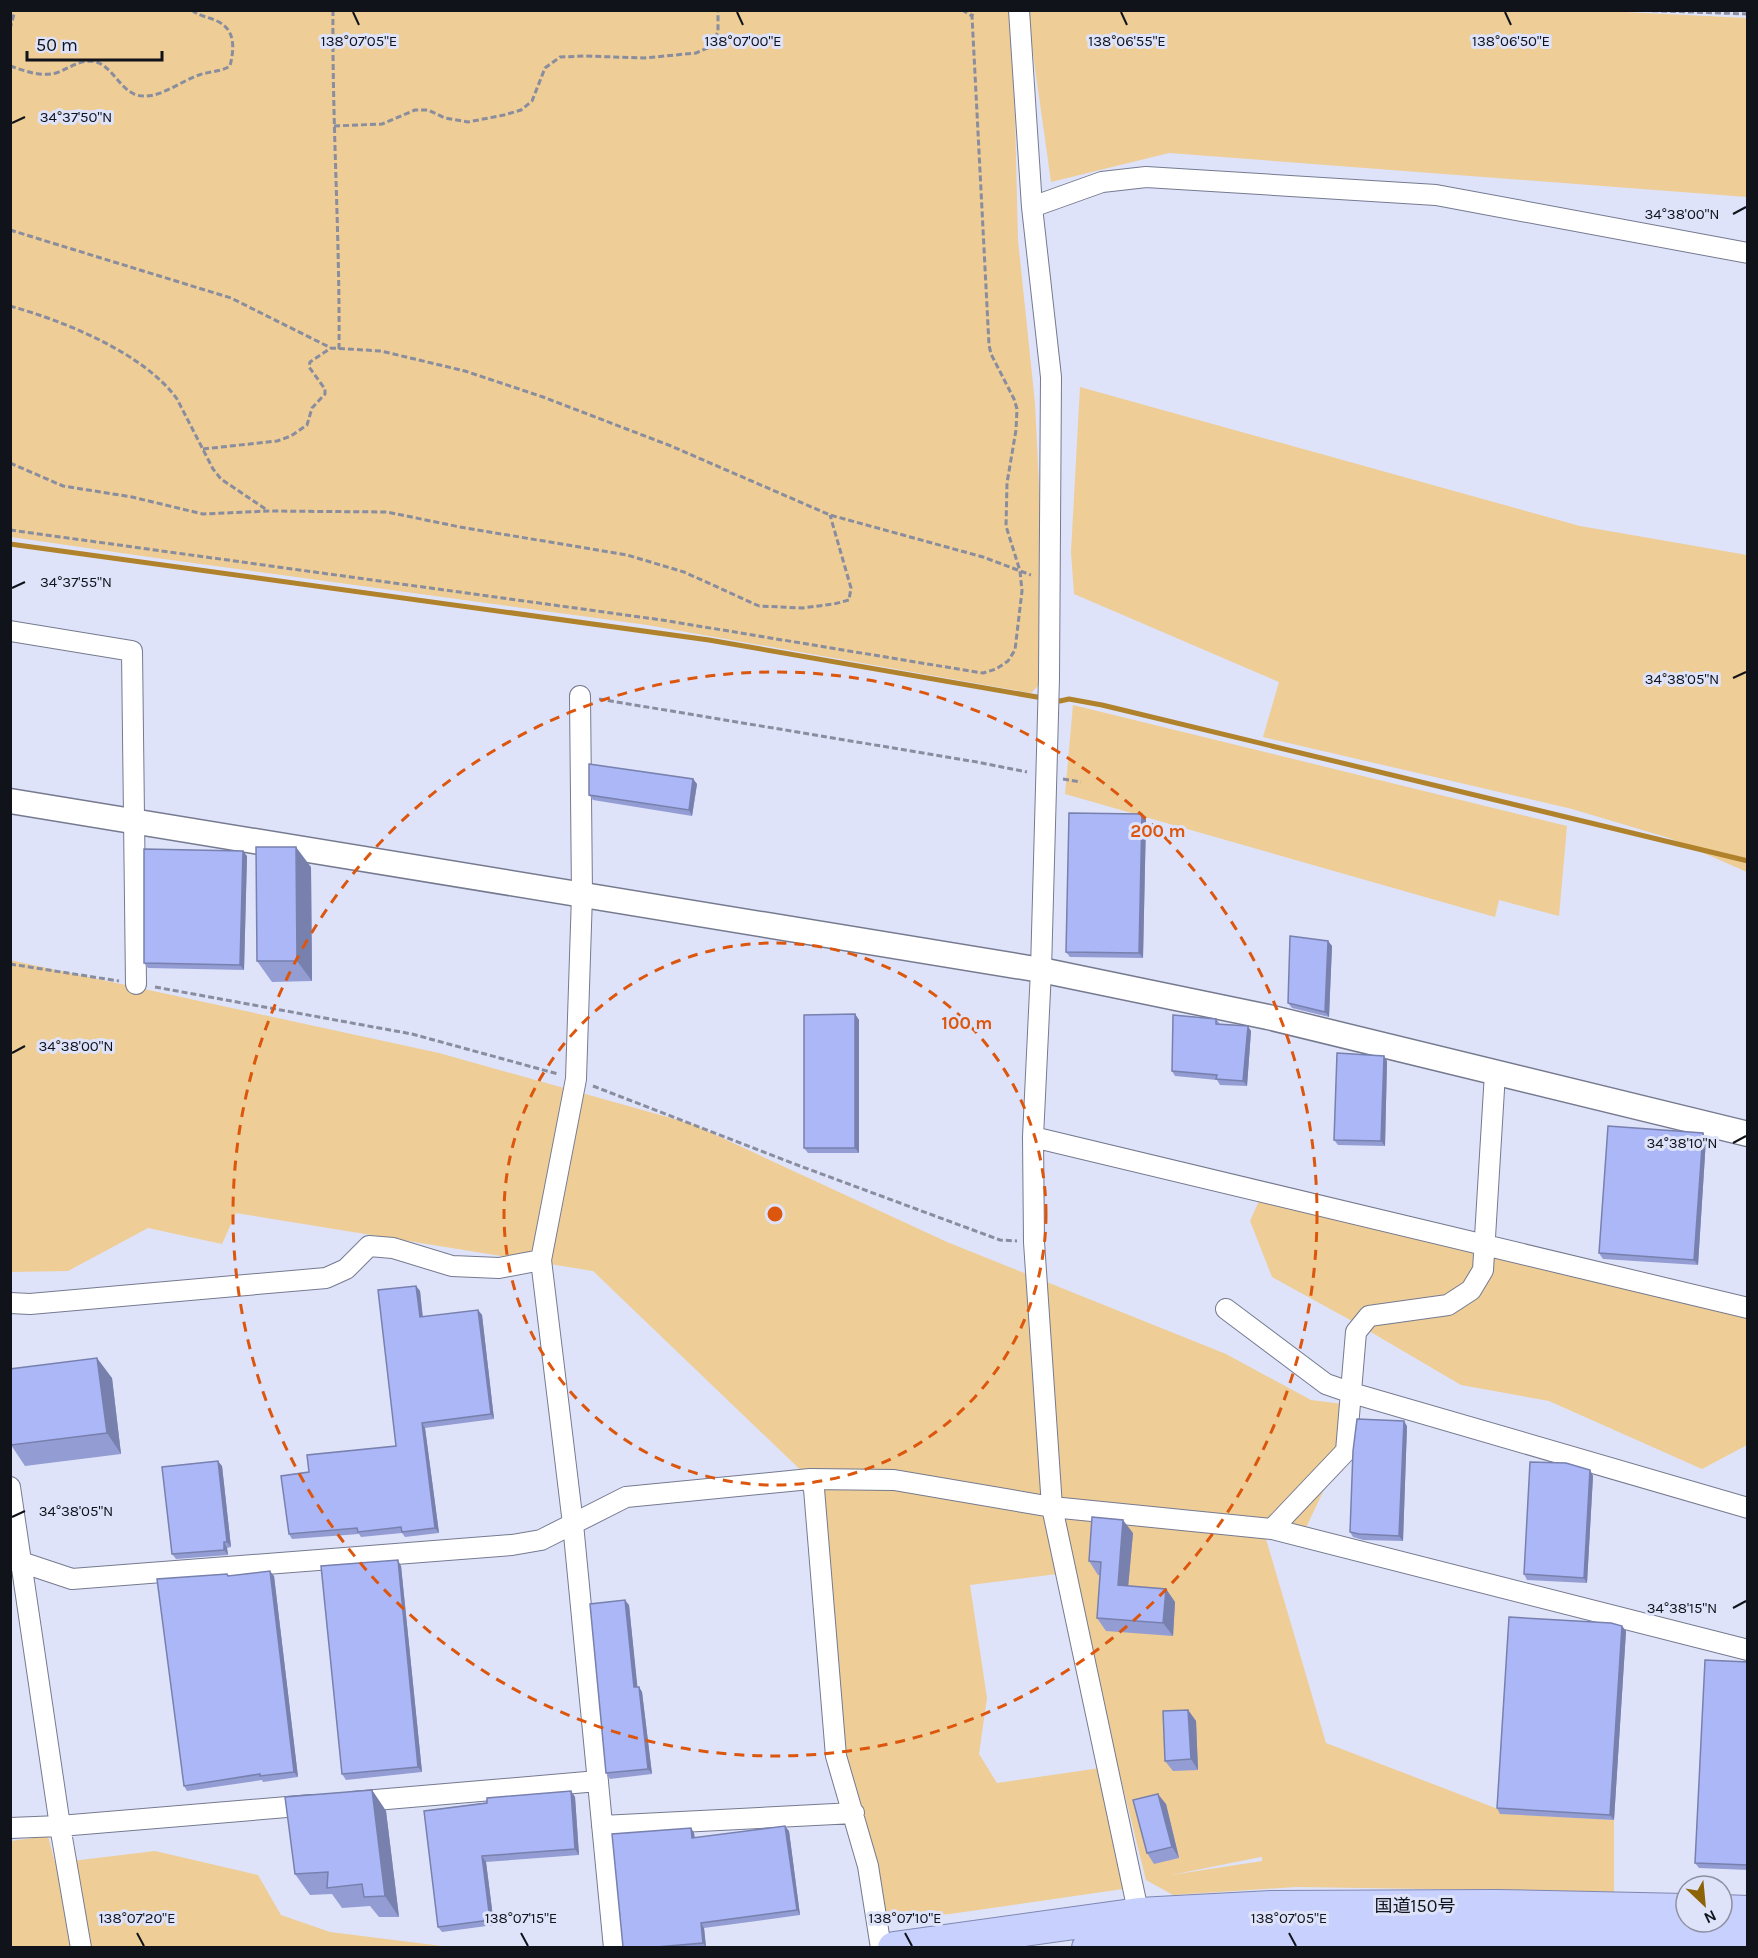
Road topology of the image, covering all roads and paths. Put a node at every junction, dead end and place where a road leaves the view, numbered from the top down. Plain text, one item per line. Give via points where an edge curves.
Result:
1 (15, 10) edge
2 (192, 10) edge
3 (333, 10) edge
4 (718, 10) edge
5 (962, 10) edge
6 (974, 10) edge
7 (1019, 10) edge
8 (1634, 10) edge
9 (1748, 14) edge
10 (972, 16) junction
11 (10, 29) edge
12 (10, 66) edge
13 (334, 126) junction
14 (1032, 207) junction
15 (10, 230) edge
16 (1748, 253) edge
17 (10, 306) edge
18 (331, 348) junction
19 (339, 349) junction
20 (203, 449) junction
21 (10, 463) edge
22 (268, 511) junction
23 (830, 515) junction
24 (10, 530) edge
25 (1020, 571) junction
26 (1049, 582) junction
27 (10, 631) edge
28 (580, 696) joint
29 (1036, 774) dead end
30 (1059, 779) dead end
31 (1081, 782) dead end
32 (10, 801) edge
33 (133, 822) junction
34 (582, 895) junction
35 (10, 964) edge
36 (1041, 970) junction
37 (136, 984) junction
38 (1496, 1073) junction
39 (576, 1079) junction
40 (1748, 1134) edge
41 (1033, 1137) junction
42 (1034, 1242) junction
43 (1485, 1244) junction
44 (541, 1260) junction
45 (10, 1303) edge
46 (1748, 1308) edge
47 (1226, 1310) dead end
48 (1352, 1393) junction
49 (810, 1479) junction
50 (10, 1486) edge
51 (1052, 1507) junction
52 (1748, 1508) edge
53 (573, 1524) junction
54 (1272, 1528) junction
55 (16, 1561) edge
56 (1748, 1650) edge
57 (598, 1781) junction
58 (854, 1813) junction
59 (60, 1826) junction
60 (602, 1826) junction
61 (10, 1828) edge
62 (1674, 1910) edge
63 (1144, 1934) edge
64 (1748, 1941) edge
65 (81, 1947) edge
66 (614, 1947) edge
67 (881, 1947) edge
68 (894, 1947) edge
69 (1088, 1947) edge

1 - 11 path
2 - 12 path via 228,28 233,52 230,66 150,96 136,95 94,61 36,75
3 - 13 path
4 - 13 path via 718,32 710,47 696,53 644,58 560,57 545,68 532,101 521,110 468,122 415,110 382,124
5 - 10 path
6 - 10 path
7 - 14 street
8 - 9 path
10 - 25 path via 989,345 1017,409 1007,483 1006,526
13 - 19 path
14 - 16 street via 1102,182 1146,177 1436,195
14 - 26 street via 1051,377
15 - 18 path via 231,298
17 - 20 path via 86,332 155,376 177,399
18 - 19 path
18 - 20 path via 310,362 309,367 325,394 312,408 307,425 277,441
19 - 23 path via 381,351 465,371 543,397 671,446
20 - 22 path via 220,479
21 - 22 path via 63,486 204,514
22 - 23 path via 387,512 627,555 684,572 759,606 802,608 849,600 851,588
23 - 25 path
24 - 25 path via 662,620 983,673 1008,661 1015,650 1022,591
25 - 26 path
26 - 36 street
27 - 33 street via 132,651
28 - 29 path
28 - 34 street
30 - 31 path
32 - 33 street
33 - 34 street
33 - 37 street
34 - 36 street
34 - 39 street
35 - 37 path
36 - 38 street via 1268,1017
36 - 41 street
37 - 39 path via 412,1034
38 - 40 street
38 - 43 street
39 - 42 path via 1000,1240
39 - 44 street
41 - 42 street
41 - 43 street
42 - 51 street
43 - 46 street
43 - 48 street via 1483,1270 1471,1290 1448,1305 1368,1316 1356,1332
44 - 45 street via 499,1268 452,1266 393,1248 369,1246 346,1269 326,1278
44 - 53 street
47 - 48 street via 1326,1384
48 - 52 street
48 - 54 street via 1346,1451
49 - 51 street via 894,1480
49 - 53 street via 626,1497
49 - 58 street via 836,1756
50 - 55 street
51 - 54 street
51 - 63 street
53 - 55 street via 541,1540 512,1545 72,1579
53 - 57 street
54 - 56 street
55 - 59 street
57 - 59 street
57 - 60 street
58 - 60 street
58 - 67 street via 868,1866
59 - 61 street
59 - 65 street
60 - 66 street
62 - 63 highway, 国道150号 via 1271,1907
63 - 64 highway, 国道150号 via 1472,1932
63 - 68 highway, 国道150号
63 - 69 highway, 国道150号

